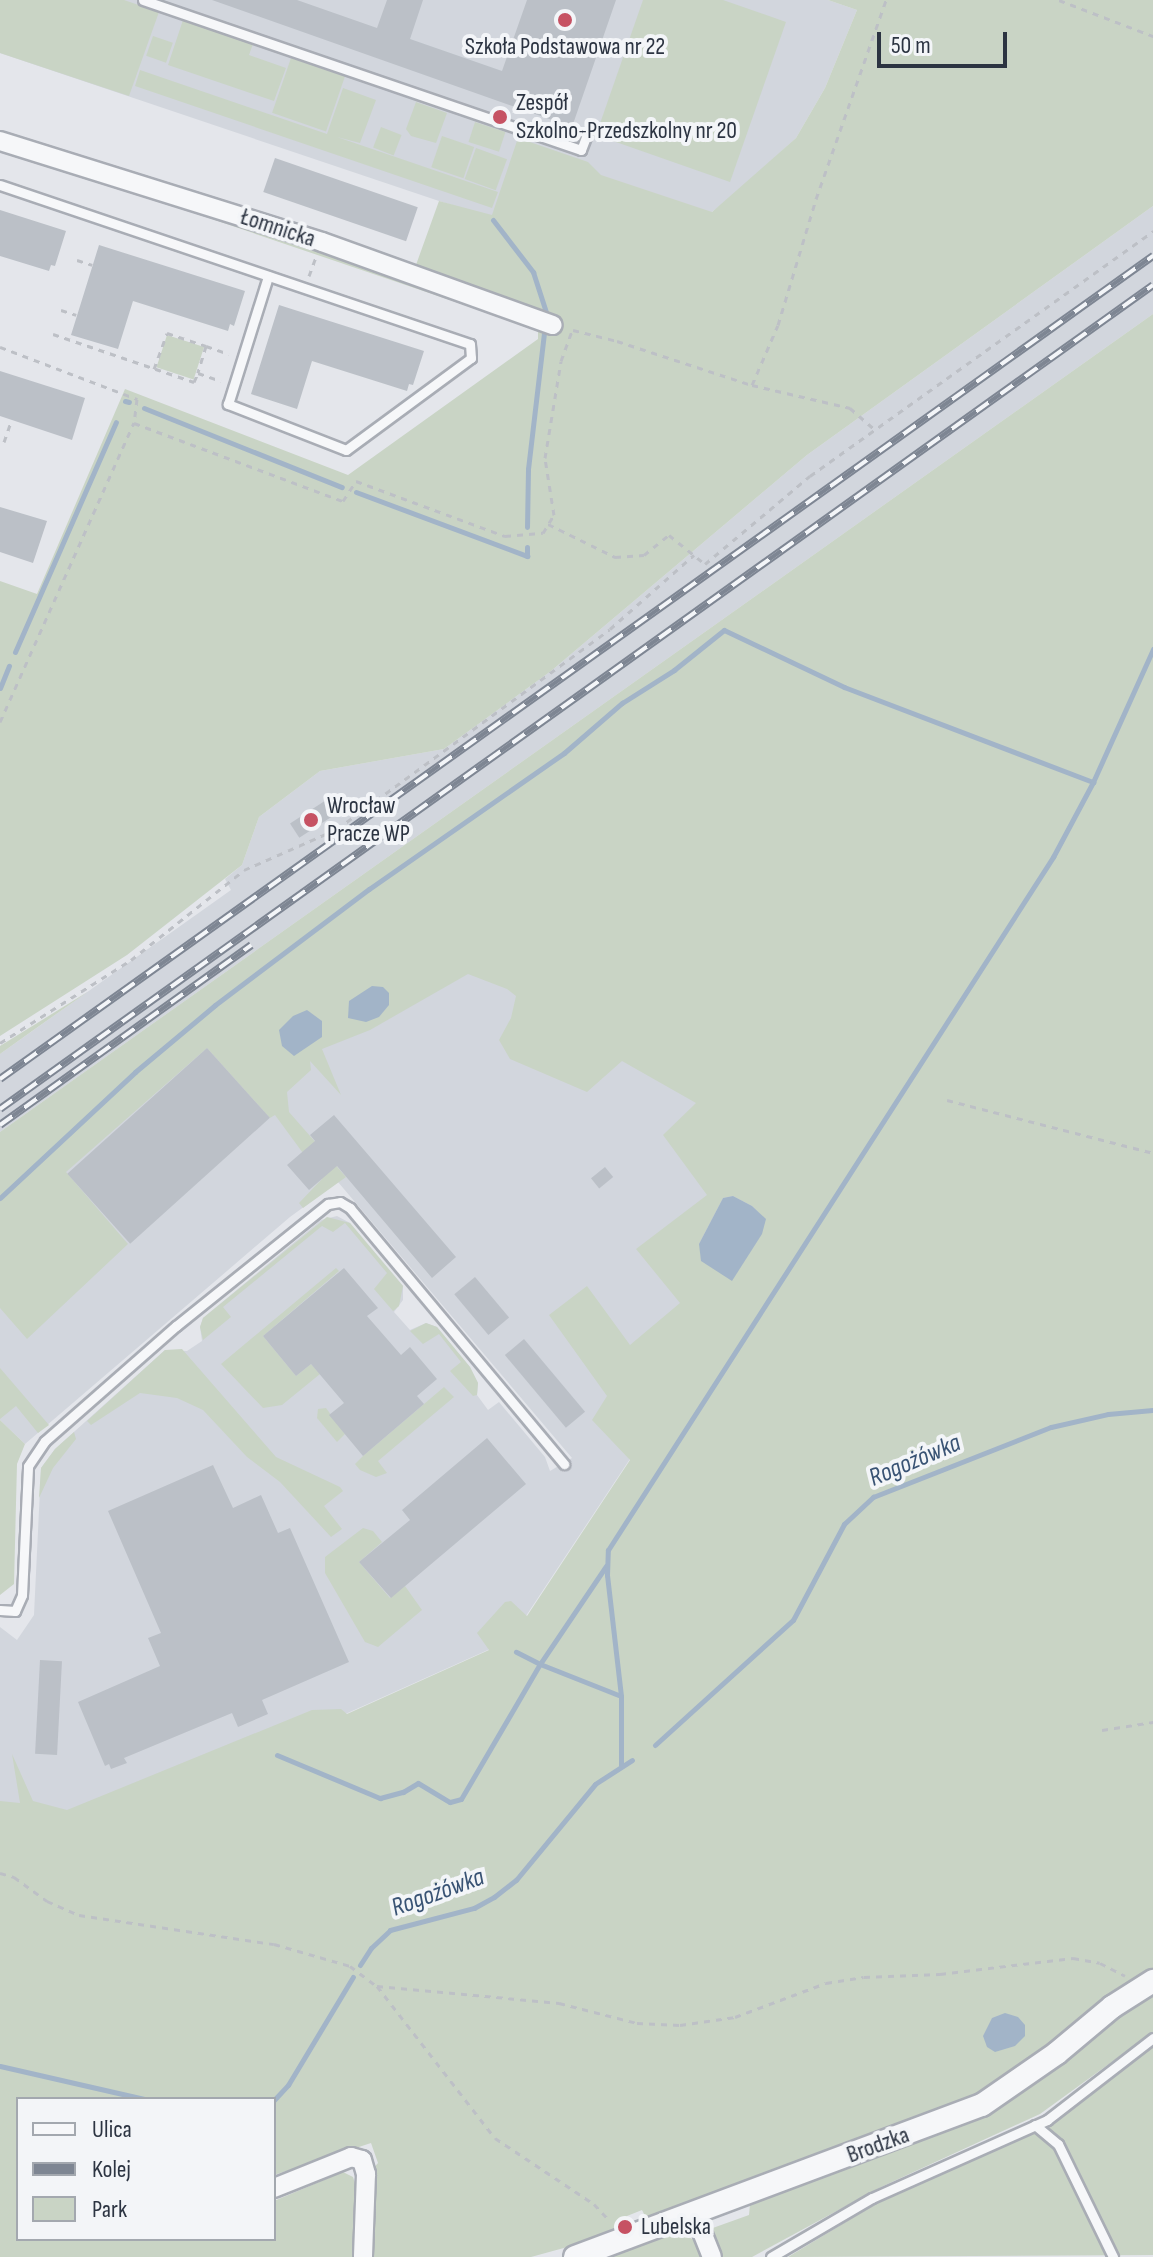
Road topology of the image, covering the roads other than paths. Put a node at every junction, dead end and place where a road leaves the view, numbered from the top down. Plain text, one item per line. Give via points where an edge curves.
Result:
1 (143, 0) edge
2 (588, 132) dead end
3 (0, 141) edge
4 (0, 185) edge
5 (268, 276) junction
6 (552, 325) road end
7 (564, 1464) dead end
8 (0, 1610) edge
9 (1146, 1985) edge
10 (1153, 2038) edge
11 (1035, 2125) junction
12 (276, 2187) edge
13 (694, 2212) junction
14 (363, 2257) edge
15 (575, 2257) edge
16 (712, 2257) edge
17 (771, 2257) edge
18 (1113, 2257) edge

1 - 2 lane via 581,150
3 - 6 street, Łomnicka via 322,242
4 - 5 lane
5 - 5 lane via 470,344 471,358 346,450 228,404
7 - 8 lane via 350,1208 340,1202 328,1204 176,1326 45,1441 28,1466 22,1595 15,1611
9 - 13 street, Brodzka via 982,2105
10 - 11 lane
11 - 17 lane via 872,2198
11 - 18 lane via 1058,2144
12 - 14 street via 351,2157 362,2160
13 - 15 street, Brodzka
13 - 16 street

